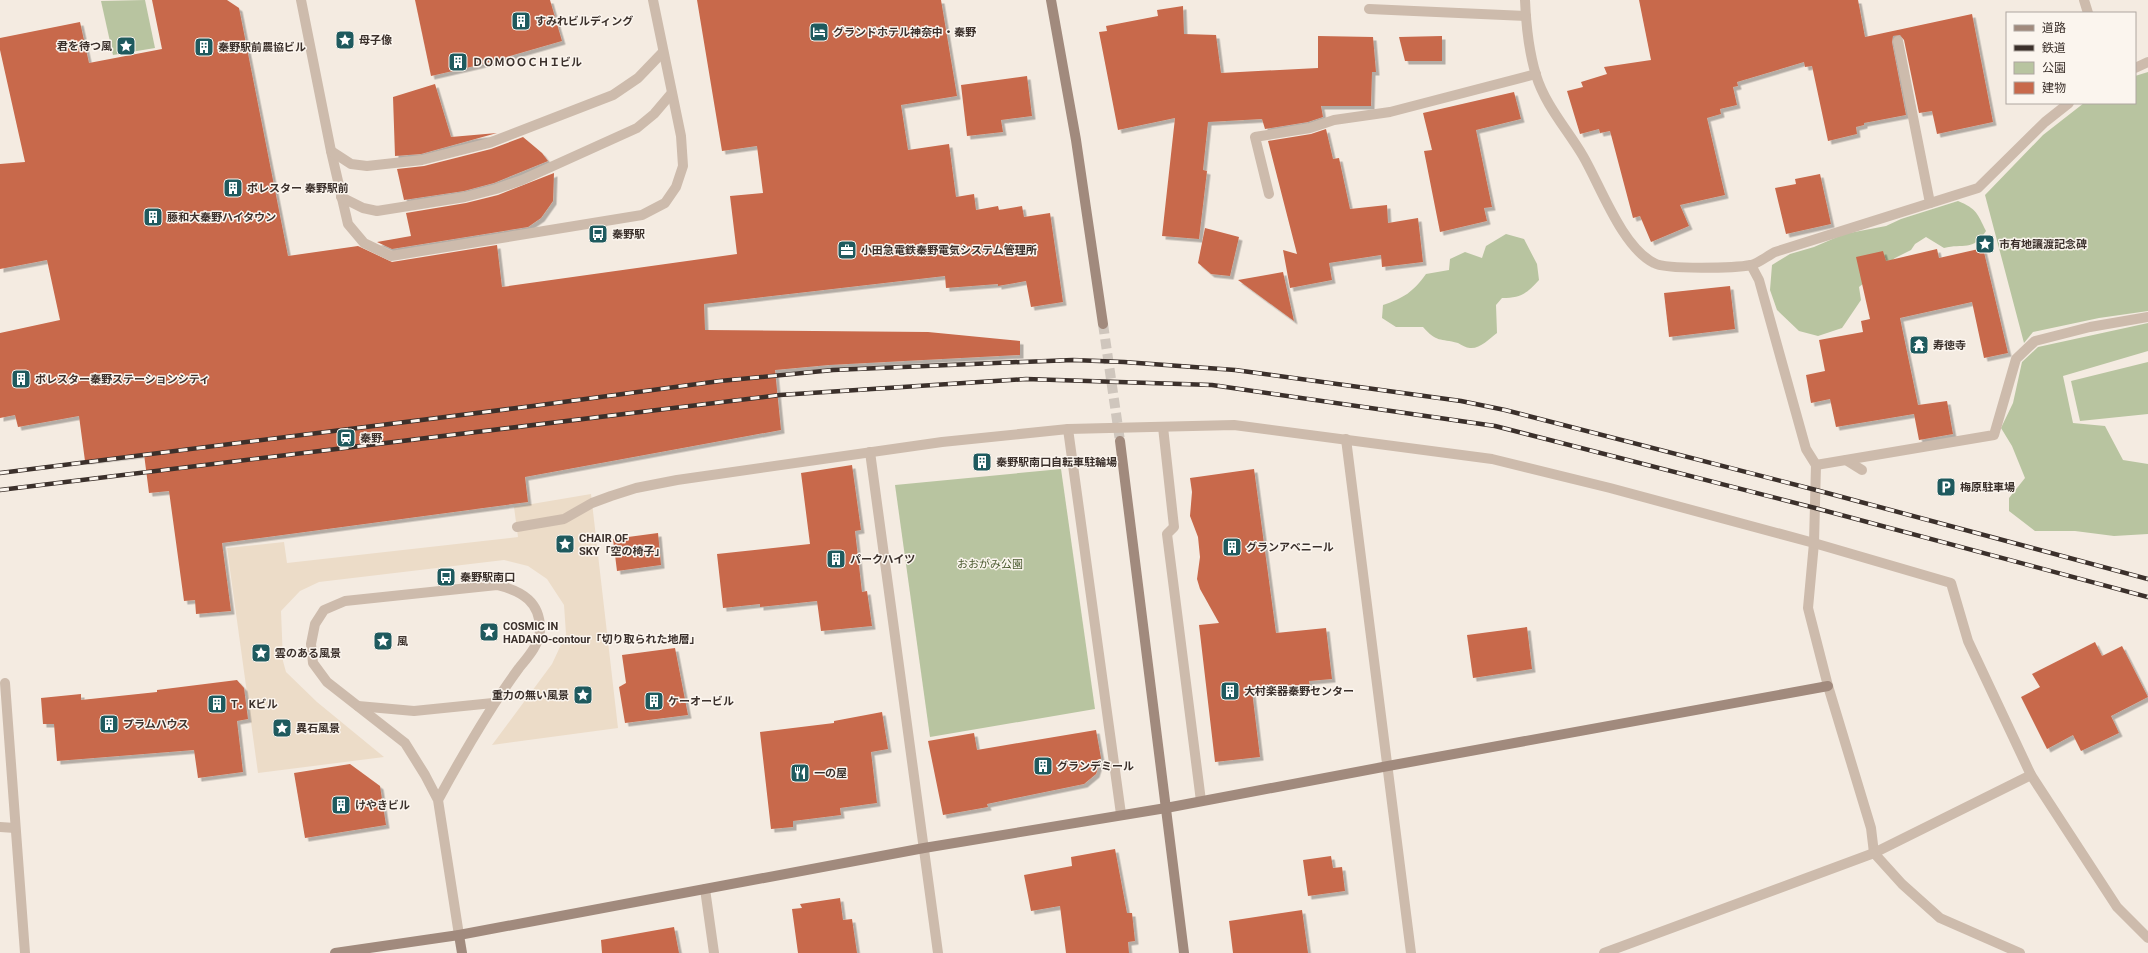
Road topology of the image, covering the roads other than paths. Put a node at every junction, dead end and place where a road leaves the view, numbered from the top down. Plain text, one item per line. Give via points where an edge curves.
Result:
1 (300, 0) edge
2 (653, 0) edge
3 (1051, 0) edge
4 (1525, 0) edge
5 (2084, 0) edge
6 (1369, 9) dead end
7 (2088, 12) edge
8 (1526, 16) junction
9 (1898, 41) dead end
10 (663, 52) junction
11 (2148, 62) edge
12 (2136, 68) edge
13 (1536, 74) junction
14 (671, 94) junction
15 (2068, 104) edge
16 (331, 151) junction
17 (1269, 194) dead end
18 (341, 197) junction
19 (1930, 203) junction
20 (1751, 265) junction
21 (2148, 317) edge
22 (1103, 324) tunnel mouth
23 (1163, 427) junction
24 (1068, 429) junction
25 (1346, 439) junction
26 (1120, 441) tunnel mouth
27 (870, 452) junction
28 (1846, 460) junction
29 (1816, 466) junction
30 (1862, 470) dead end
31 (517, 528) dead end
32 (1814, 542) junction
33 (4, 683) dead end
34 (1828, 686) junction
35 (493, 703) junction
36 (357, 706) junction
37 (1388, 766) junction
38 (2031, 775) junction
39 (438, 800) junction
40 (1201, 801) junction
41 (1166, 808) junction
42 (1121, 814) junction
43 (0, 827) edge
44 (15, 828) junction
45 (924, 848) junction
46 (1874, 853) junction
47 (705, 889) junction
48 (459, 935) junction
49 (2148, 938) edge
50 (25, 953) edge
51 (335, 953) edge
52 (462, 953) edge
53 (714, 953) edge
54 (938, 953) edge
55 (1184, 953) edge
56 (1411, 953) edge
57 (1604, 953) edge
58 (2020, 953) edge

1 - 16 street
2 - 10 street
3 - 22 street via 1076,140
4 - 8 street
5 - 7 street
6 - 8 street
8 - 13 street
9 - 19 street
10 - 14 street
10 - 16 street via 638,78 612,95 476,146 422,160 367,166 351,164
11 - 12 street
13 - 17 street via 1390,112 1334,120 1310,128 1255,137
13 - 20 street via 1545,98 1583,156 1616,221 1642,256 1655,264 1675,268
14 - 18 street via 654,114 637,128 522,180 496,189 377,211 363,208
14 - 18 street via 681,136 683,166 676,187 665,203 642,215 391,256 364,243 348,224
15 - 19 street via 2045,122 1978,188
16 - 18 street
19 - 20 street via 1775,252
20 - 29 street via 1759,280 1806,449
21 - 28 street via 2090,327 2035,341 2016,359 1994,435
23 - 24 street
23 - 25 street via 1234,425
23 - 40 street via 1174,527 1167,534
24 - 27 street
24 - 42 street
25 - 32 street via 1492,459
25 - 37 street
26 - 41 street
27 - 31 street via 636,488 592,503 564,519
27 - 45 street
28 - 29 street
28 - 30 street
29 - 32 street
32 - 34 street via 1808,608
32 - 38 street via 1951,583 1968,641
33 - 44 street
34 - 37 street
34 - 46 street via 1871,828
35 - 36 street via 414,711
35 - 36 street via 534,649 540,632 538,612 527,598 516,590 497,585 345,601 324,610 315,624 311,644 313,663 327,682
35 - 39 street
36 - 39 street via 405,743
37 - 40 street
37 - 56 street
38 - 46 street
38 - 49 street via 2117,907
39 - 48 street
40 - 41 street
41 - 42 street
41 - 55 street
42 - 45 street
43 - 44 street
44 - 50 street
45 - 47 street
45 - 54 street
46 - 57 street
46 - 58 street via 1902,884 1940,918
47 - 48 street
47 - 53 street
48 - 51 street
48 - 52 street

